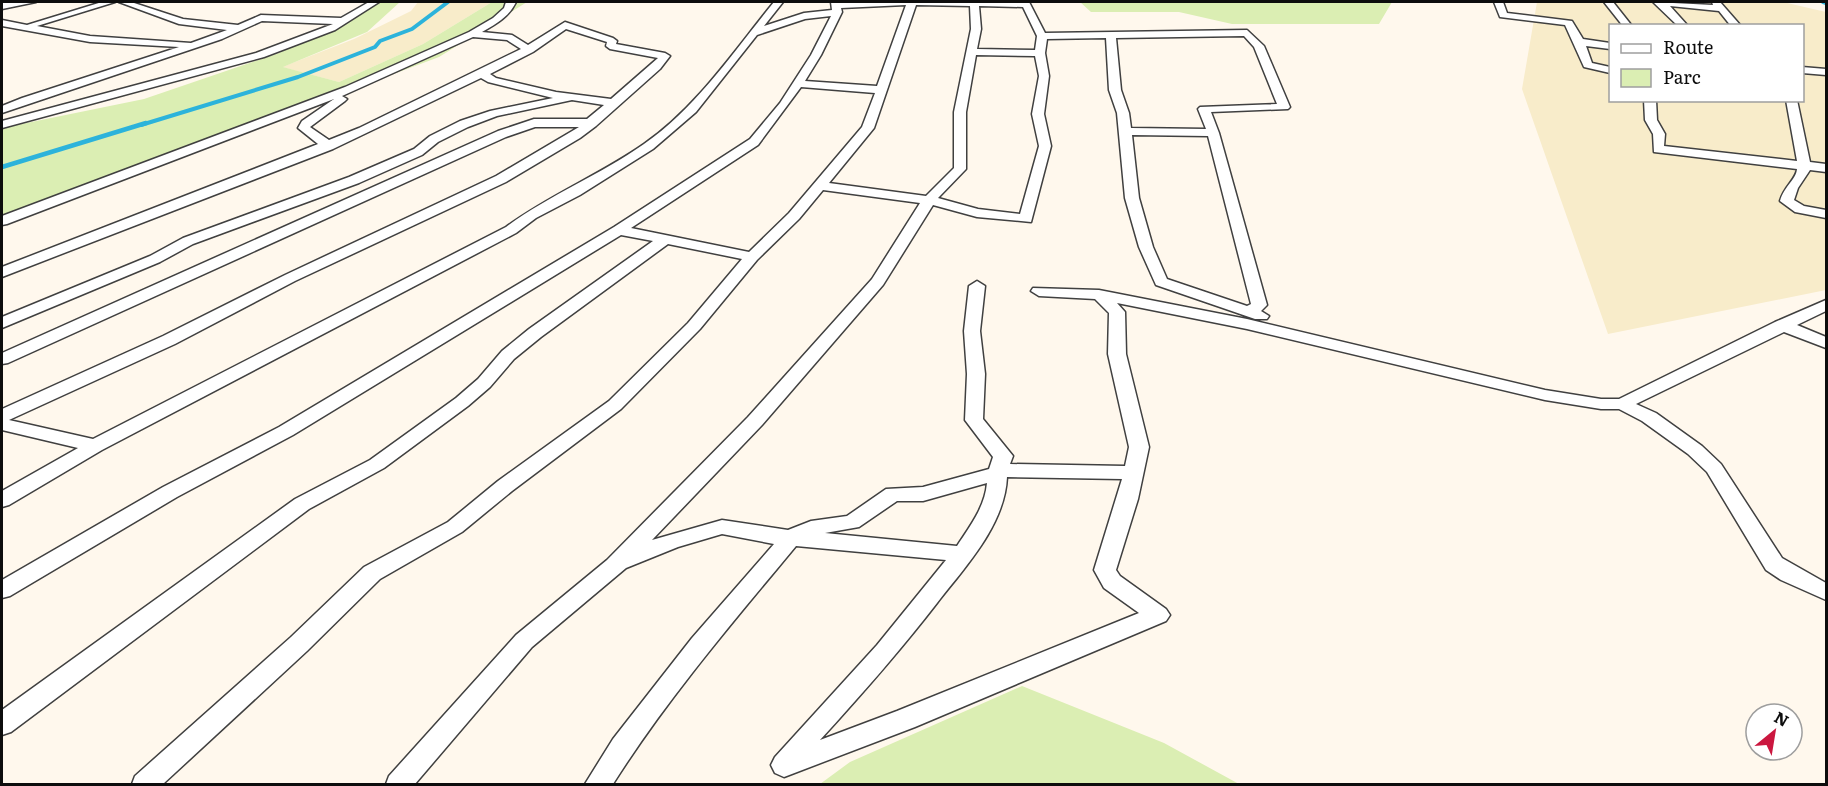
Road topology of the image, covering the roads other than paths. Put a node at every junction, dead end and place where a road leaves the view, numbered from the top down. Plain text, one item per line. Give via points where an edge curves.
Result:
1 (31, 2) edge
2 (110, 2) edge
3 (124, 2) edge
4 (374, 2) edge
5 (511, 2) edge
6 (778, 2) edge
7 (912, 2) edge
8 (974, 2) edge
9 (1499, 2) edge
10 (1610, 2) edge
11 (1660, 2) edge
12 (1025, 3) edge
13 (1718, 5) edge
14 (2, 6) edge
15 (835, 6) edge
16 (342, 21) junction
17 (2, 23) edge
18 (1626, 24) edge
19 (1682, 24) edge
20 (1735, 24) edge
21 (27, 27) junction
22 (242, 28) junction
23 (295, 31) dead end
24 (756, 32) junction
25 (472, 34) junction
26 (2, 35) edge
27 (1111, 35) junction
28 (1042, 36) junction
29 (1579, 42) junction
30 (195, 45) junction
31 (1609, 46) edge
32 (529, 50) junction
33 (971, 52) junction
34 (1040, 53) junction
35 (1609, 70) edge
36 (1804, 70) edge
37 (1827, 72) edge
38 (483, 74) junction
39 (799, 84) junction
40 (349, 89) junction
41 (879, 90) junction
42 (572, 97) junction
43 (2, 98) edge
44 (26, 100) junction
45 (1650, 102) edge
46 (1792, 102) edge
47 (615, 103) junction
48 (67, 108) junction
49 (2, 110) edge
50 (6, 123) edge
51 (592, 123) junction
52 (1125, 131) junction
53 (1213, 133) junction
54 (329, 146) junction
55 (1805, 165) junction
56 (1827, 168) edge
57 (818, 185) junction
58 (929, 200) junction
59 (1827, 214) edge
60 (2, 221) edge
61 (619, 230) junction
62 (666, 239) junction
63 (752, 257) junction
64 (2, 272) edge
65 (977, 286) dead end
66 (1039, 291) dead end
67 (1099, 295) junction
68 (1827, 305) edge
69 (1251, 311) junction
70 (2, 323) edge
71 (1781, 325) junction
72 (1290, 334) junction
73 (1827, 343) edge
74 (2, 359) edge
75 (1622, 404) junction
76 (2, 416) edge
77 (2, 424) edge
78 (95, 446) junction
79 (1135, 473) junction
80 (997, 475) junction
81 (2, 500) edge
82 (790, 538) junction
83 (963, 554) junction
84 (615, 566) junction
85 (2, 590) edge
86 (1827, 592) edge
87 (2, 724) edge
88 (145, 784) edge
89 (399, 784) edge
90 (598, 784) edge

1 - 14 street
2 - 21 street
3 - 22 street via 182,22
4 - 16 street
5 - 25 street via 496,20
6 - 24 street
7 - 8 street
7 - 15 street
7 - 41 street
8 - 12 street
8 - 33 street via 976,29
9 - 29 street via 1507,16 1569,23
10 - 18 street
11 - 13 street
11 - 19 street
12 - 28 street
13 - 20 street
15 - 24 street
15 - 39 street
16 - 22 street via 261,18
16 - 23 street
16 - 48 street via 240,61
17 - 21 street
21 - 26 street
21 - 30 street via 90,39
22 - 30 street
24 - 78 street via 692,110 649,146 511,230
25 - 32 street via 509,38
25 - 40 street
27 - 28 street
27 - 52 street via 1115,90
27 - 53 street via 1251,36 1265,57 1284,107 1204,109
28 - 34 street
29 - 31 street
29 - 35 street via 1588,65
30 - 44 street
32 - 38 street
32 - 47 street via 569,25 610,40 614,47 665,56
33 - 34 street
33 - 58 street via 960,112 960,169
34 - 58 street via 1044,76 1038,114 1045,146 1026,219 977,213
36 - 37 street
38 - 42 street via 492,80
38 - 54 street
39 - 41 street
39 - 61 street via 758,139
40 - 54 street via 348,94 304,128
40 - 60 street
41 - 57 street via 868,128
42 - 47 street
42 - 70 street via 494,113 464,124 386,166 188,241 155,259
43 - 44 street
44 - 48 street via 41,106
44 - 49 street
45 - 55 street via 1651,120 1659,134 1658,149
46 - 55 street via 1799,121
47 - 51 street
48 - 50 street
51 - 74 street via 534,123 502,134
51 - 76 street via 501,179
52 - 53 street
52 - 69 street via 1132,198 1161,282
53 - 69 street via 1258,305
54 - 64 street
55 - 56 street
55 - 59 street via 1803,174 1789,188 1787,201 1800,209
57 - 58 street
57 - 63 street via 794,216
58 - 84 street via 878,282 755,421
61 - 62 street
61 - 85 street via 286,431 170,492
62 - 63 street
62 - 87 street via 535,333 462,402 377,464 302,504
63 - 88 street via 694,326 615,405 455,527 372,573
65 - 80 street via 972,331 976,374 974,420 1003,456
66 - 67 street
67 - 72 street
67 - 79 street via 1117,312 1117,354 1139,447
68 - 71 street
69 - 72 street
71 - 73 street
71 - 75 street
72 - 75 street via 1545,395
75 - 86 street via 1649,417 1695,450 1714,468 1774,564
77 - 78 street
78 - 81 street
79 - 80 street via 1022,469
79 - 83 street via 1105,570 1112,582 1158,615 784,765 885,652
80 - 82 street via 923,494 893,494 852,522 812,528
80 - 83 street via 988,514
82 - 83 street
82 - 84 street via 722,526 671,541
82 - 90 street via 700,645
84 - 89 street via 524,641

